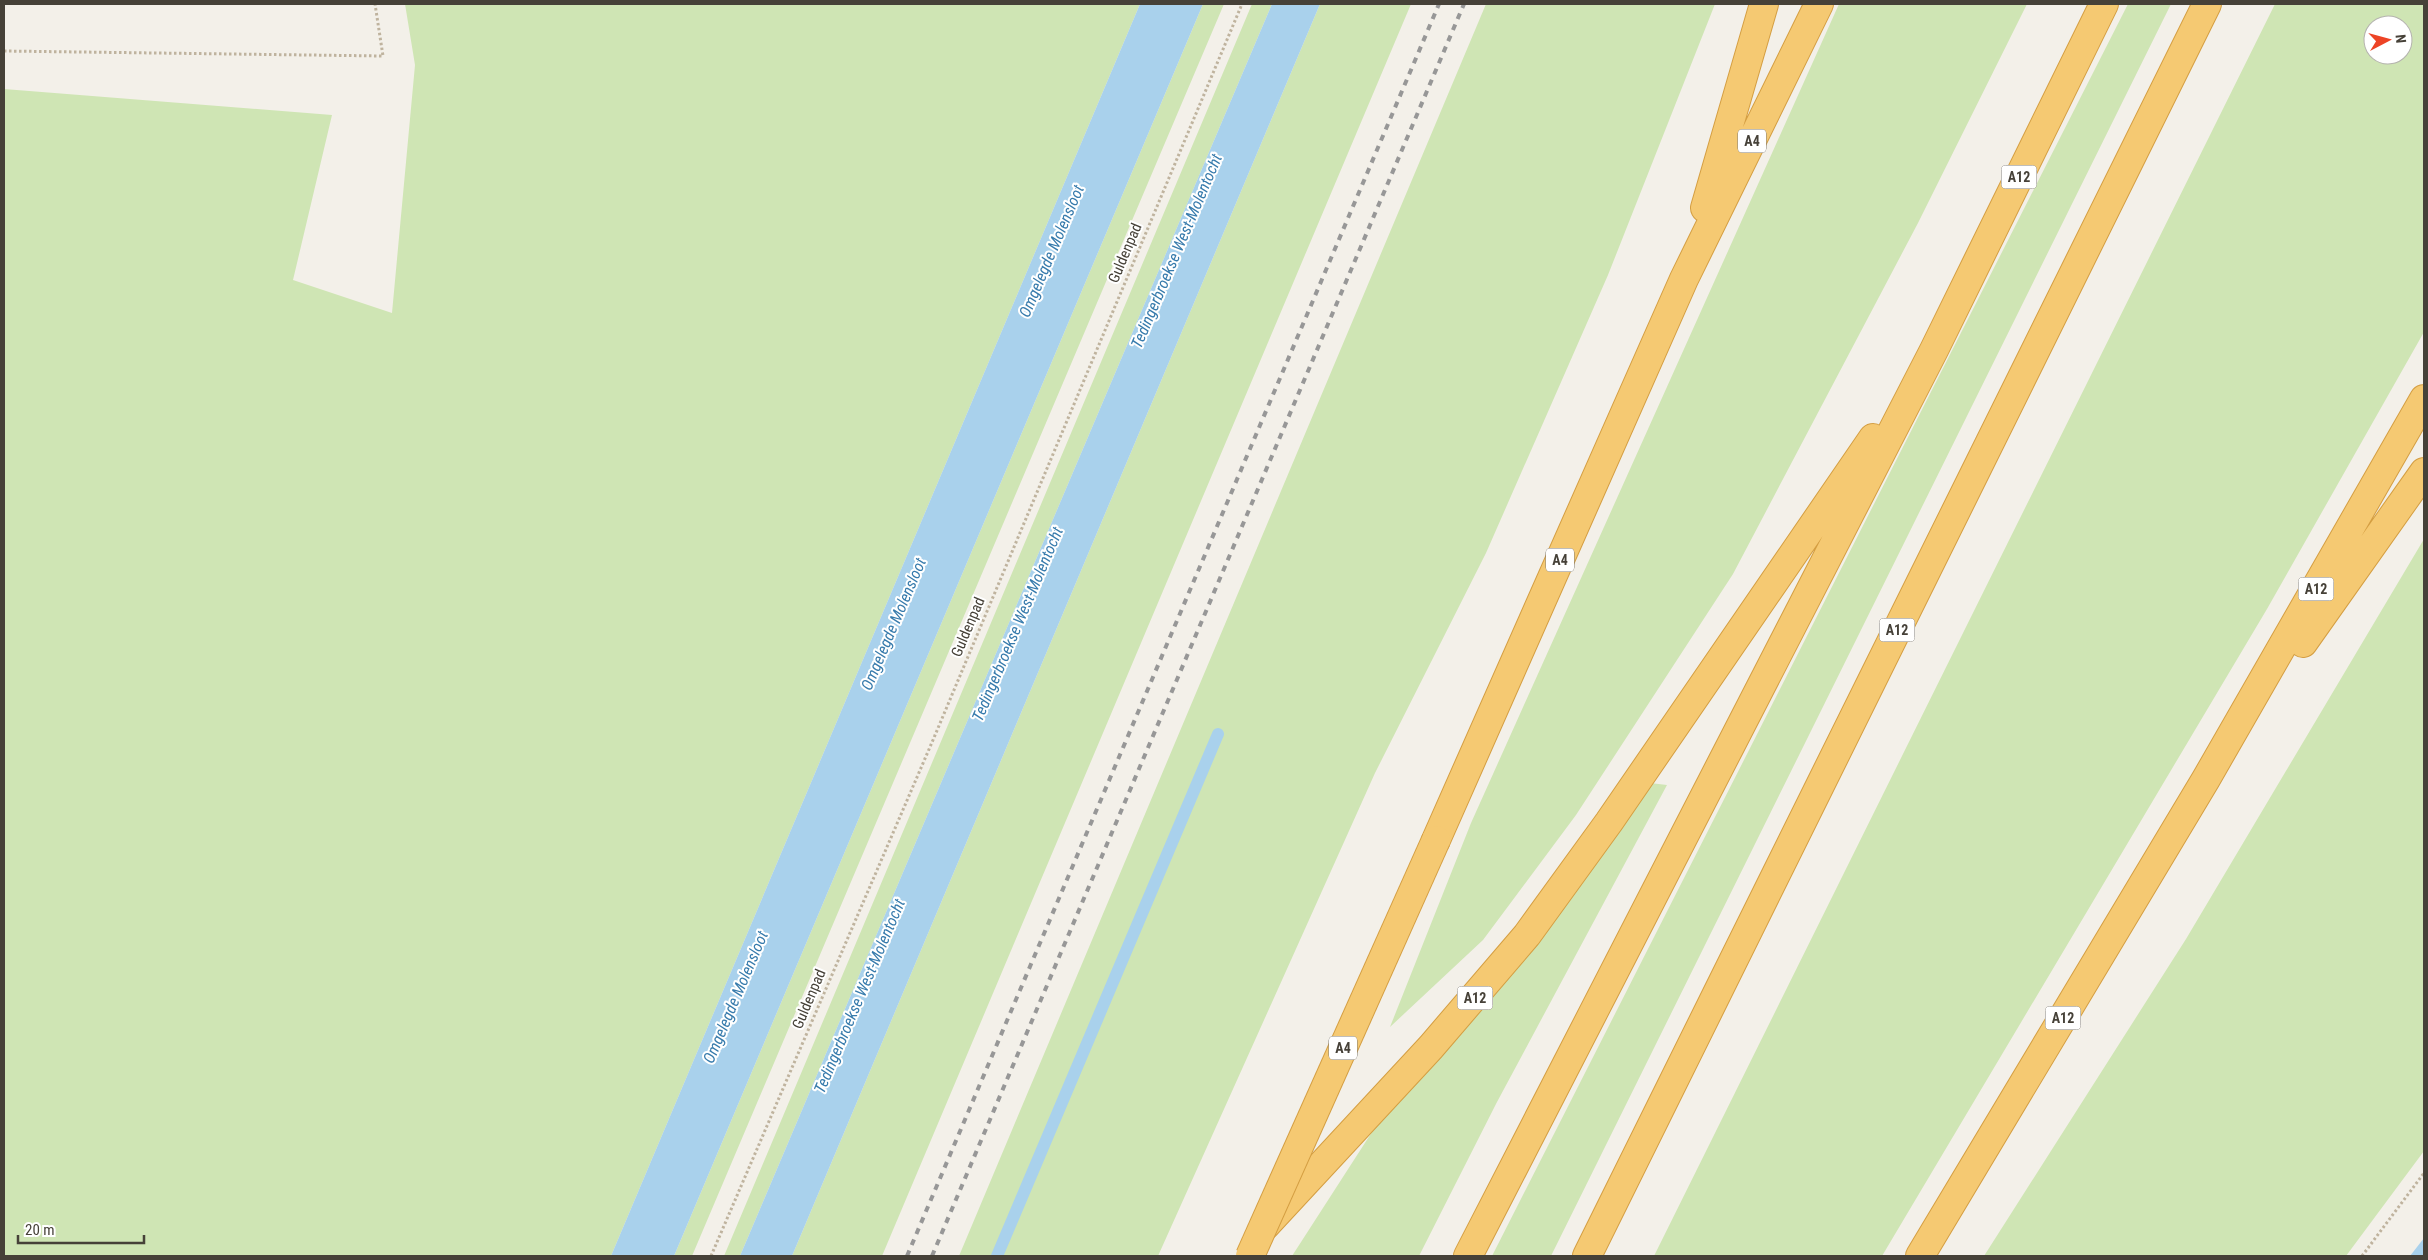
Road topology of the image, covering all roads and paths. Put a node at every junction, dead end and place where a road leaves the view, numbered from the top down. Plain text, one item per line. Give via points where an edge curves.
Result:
1 (375, 4) edge
2 (1242, 4) edge
3 (1764, 4) edge
4 (1819, 4) edge
5 (2104, 4) edge
6 (2207, 4) edge
7 (4, 51) edge
8 (1684, 279) junction
9 (1934, 350) junction
10 (2424, 400) edge
11 (2424, 472) edge
12 (2206, 779) junction
13 (2424, 1173) edge
14 (711, 1256) edge
15 (1237, 1256) edge
16 (1250, 1256) edge
17 (1468, 1256) edge
18 (1587, 1256) edge
19 (1920, 1256) edge
20 (2362, 1256) edge

1 - 7 path via 383,56
2 - 14 path, Guldenpad via 933,740
3 - 8 highway, A4
4 - 8 highway, A4
5 - 9 highway, A12
6 - 18 highway, A12
8 - 16 highway, A4, bridge
9 - 15 highway, A12 via 1609,822 1527,935 1430,1047
9 - 17 highway, A12
10 - 12 highway, A12
11 - 12 highway, A12
12 - 19 highway, A12
13 - 20 path

